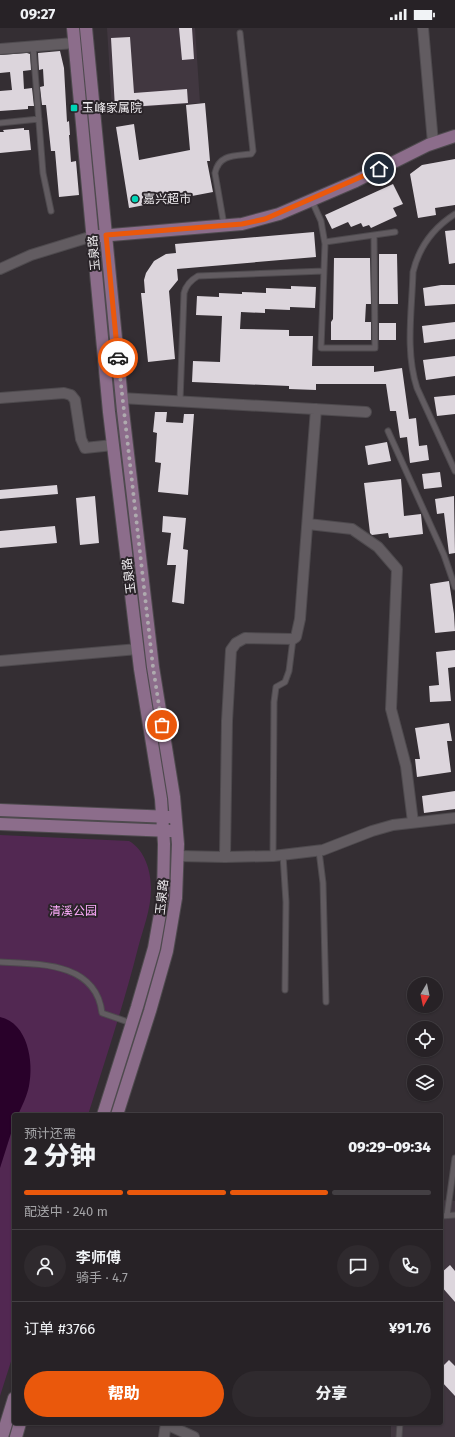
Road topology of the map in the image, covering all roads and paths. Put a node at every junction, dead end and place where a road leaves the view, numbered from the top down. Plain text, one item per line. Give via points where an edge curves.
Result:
1 (73, 28) edge
2 (86, 28) edge
3 (423, 28) edge
4 (240, 33) dead end
5 (74, 43) junction
6 (32, 46) junction
7 (0, 49) edge
8 (38, 119) junction
9 (0, 122) edge
10 (455, 136) edge
11 (433, 144) junction
12 (312, 200) junction
13 (51, 211) dead end
14 (455, 214) edge
15 (224, 225) junction
16 (395, 232) dead end
17 (106, 235) junction
18 (374, 235) junction
19 (92, 236) junction
20 (325, 242) junction
21 (0, 270) edge
22 (324, 271) junction
23 (0, 398) edge
24 (122, 398) junction
25 (180, 401) junction
26 (316, 409) junction
27 (366, 412) dead end
28 (388, 431) dead end
29 (113, 445) junction
30 (455, 471) edge
31 (308, 524) junction
32 (455, 587) edge
33 (293, 639) junction
34 (138, 649) junction
35 (0, 661) edge
36 (0, 810) edge
37 (162, 817) junction
38 (176, 818) junction
39 (455, 818) edge
40 (413, 822) junction
41 (0, 824) edge
42 (163, 831) junction
43 (177, 831) junction
44 (319, 851) junction
45 (278, 855) junction
46 (178, 856) junction
47 (226, 857) junction
48 (0, 962) edge
49 (285, 990) dead end
50 (326, 1002) dead end
51 (132, 1023) junction
52 (104, 1113) edge
53 (118, 1113) edge
54 (455, 1158) edge
55 (447, 1215) junction
56 (455, 1215) edge
57 (443, 1216) edge
58 (12, 1404) edge
59 (19, 1425) edge
60 (166, 1425) edge
61 (168, 1425) edge
62 (400, 1425) edge
63 (2, 1437) edge
64 (16, 1437) edge
65 (164, 1437) edge
66 (194, 1437) edge
67 (399, 1437) edge

1 - 5 main road, 玉泉路
2 - 17 main road, 玉泉路
3 - 11 street
4 - 15 lane via 253,151 251,154 228,157 220,161 216,168
5 - 6 street
5 - 19 main road, 玉泉路
6 - 7 street
6 - 8 lane
8 - 9 lane
8 - 13 lane via 43,173
10 - 11 main road
11 - 12 main road
12 - 15 main road via 265,219
12 - 20 lane via 321,222
14 - 30 lane via 429,237 415,263 410,353 417,388
15 - 17 main road
16 - 18 lane
17 - 19 main road
17 - 24 main road, 玉泉路
18 - 20 lane
18 - 22 lane via 376,348 321,348
19 - 21 street via 31,256
19 - 29 main road, 玉泉路
20 - 22 lane
22 - 25 lane via 198,276 193,279 184,293
23 - 29 street via 64,393 71,395 75,400 85,448
24 - 25 street
24 - 38 main road, 玉泉路 via 153,667
25 - 26 street
26 - 27 street
26 - 31 street
28 - 32 lane via 444,555
29 - 34 main road, 玉泉路
31 - 33 street via 300,619 296,637
31 - 40 street via 352,529 378,547 397,568 391,709 406,766
33 - 45 lane via 289,671 285,682 276,687 274,702
33 - 47 street via 244,638 231,650 227,721
34 - 35 street
34 - 37 main road, 玉泉路
36 - 37 main road
37 - 38 main road
37 - 42 main road, 玉泉路
38 - 43 main road, 玉泉路
39 - 40 street
40 - 44 street via 372,831
41 - 42 main road
42 - 43 main road
42 - 51 main road, 玉泉路 via 163,897 159,922
43 - 46 main road, 玉泉路
44 - 45 street
44 - 50 lane via 323,883
45 - 47 street
45 - 49 lane via 286,902
46 - 47 street
46 - 53 main road, 玉泉路 via 176,898 167,951
48 - 51 lane via 46,965 73,973 87,981 95,990 102,1013
51 - 52 main road, 玉泉路
54 - 55 lane
55 - 56 lane
55 - 57 lane
58 - 63 main road
59 - 64 main road
60 - 65 street
61 - 66 street
62 - 67 lane

